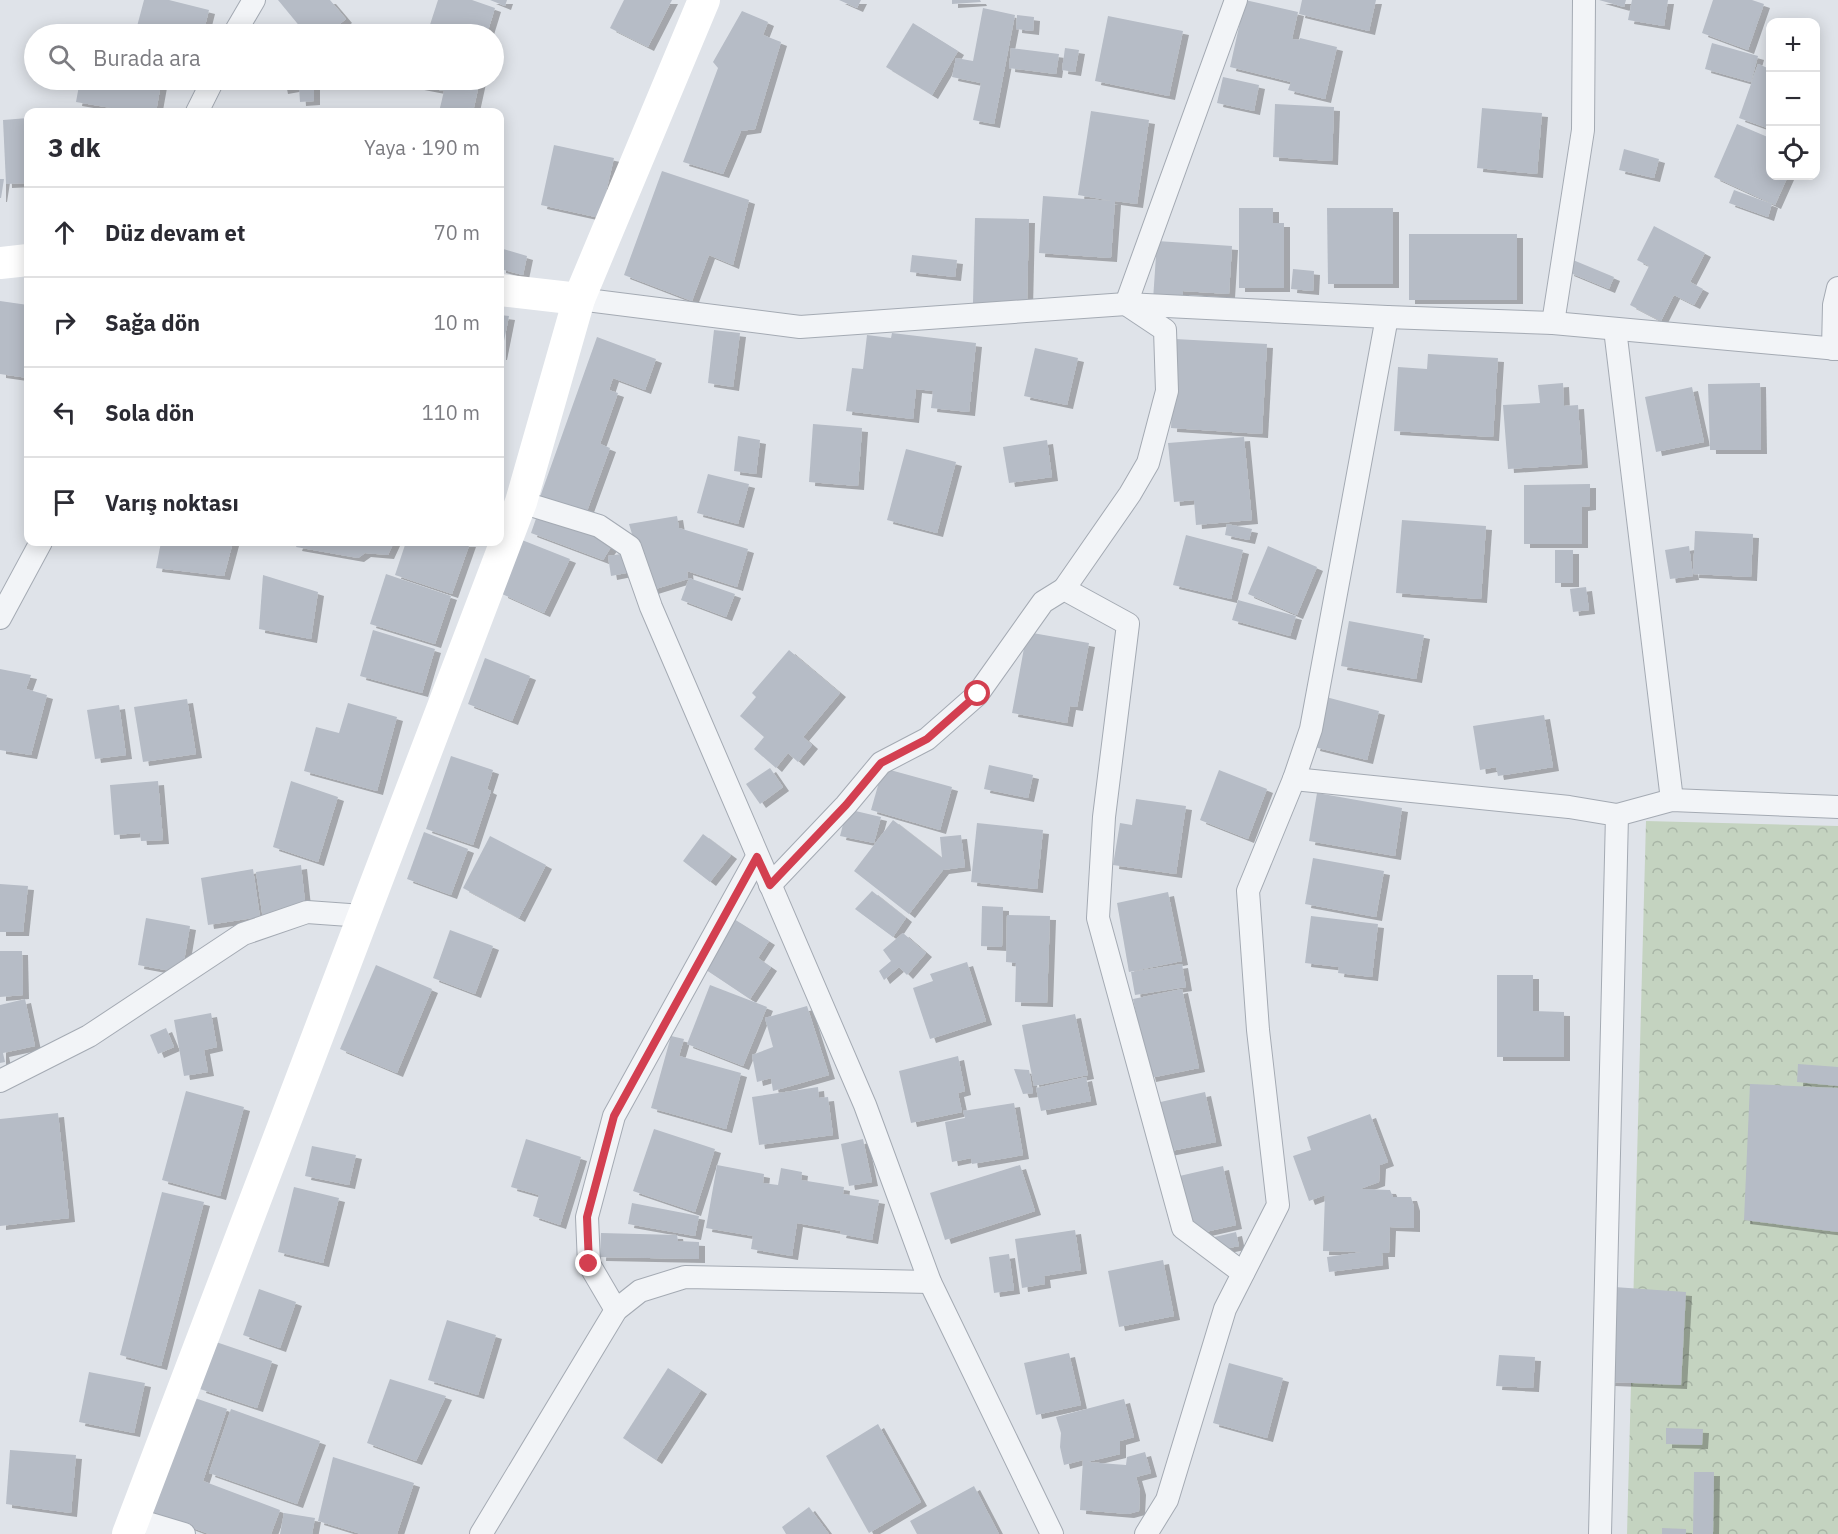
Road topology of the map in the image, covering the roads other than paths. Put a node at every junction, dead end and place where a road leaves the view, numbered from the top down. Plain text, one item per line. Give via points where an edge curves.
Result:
1 (254, 0) edge
2 (704, 0) edge
3 (1236, 0) edge
4 (1584, 0) edge
5 (240, 24) edge
6 (208, 90) edge
7 (199, 108) edge
8 (24, 260) edge
9 (0, 263) edge
10 (1838, 288) edge
11 (504, 290) edge
12 (579, 299) junction
13 (1126, 304) junction
14 (1387, 317) junction
15 (1553, 323) junction
16 (1615, 329) junction
17 (1835, 349) edge
18 (521, 502) junction
19 (504, 531) edge
20 (38, 546) edge
21 (496, 546) edge
22 (1064, 589) junction
23 (6, 595) edge
24 (0, 618) edge
25 (1294, 779) junction
26 (1672, 800) junction
27 (1838, 807) edge
28 (1617, 815) junction
29 (757, 857) junction
30 (770, 885) junction
31 (363, 916) junction
32 (0, 1082) edge
33 (1243, 1273) junction
34 (930, 1281) junction
35 (616, 1310) junction
36 (131, 1526) edge
37 (184, 1534) edge
38 (481, 1534) edge
39 (1052, 1534) edge
40 (1146, 1534) edge
41 (1599, 1534) edge

1 - 5 street
2 - 12 street
3 - 13 street
4 - 15 street via 1583,130
6 - 7 street
8 - 9 street
10 - 17 street via 1834,305
11 - 12 street
12 - 13 street via 800,327
12 - 18 street
13 - 14 street
13 - 22 street via 1165,330 1167,391 1148,463
14 - 15 street
14 - 25 street via 1311,729
15 - 16 street
16 - 17 street
16 - 26 street
18 - 19 street
18 - 29 street via 599,526 630,547 651,607
20 - 23 street
21 - 31 street
22 - 30 street via 1043,602 978,694 927,739 881,763
22 - 33 street via 1128,624 1104,817 1098,918 1183,1228
23 - 24 street
25 - 28 street
25 - 33 street via 1248,891 1258,1030 1278,1205
26 - 27 street
26 - 28 street
28 - 41 street
29 - 30 street
29 - 35 street via 614,1116 587,1217 589,1264
30 - 34 street via 865,1105
31 - 32 street via 307,912 243,934 89,1036
31 - 36 street
33 - 40 street via 1225,1309 1167,1500
34 - 35 street via 685,1277 640,1291
34 - 39 street
35 - 38 street
36 - 37 street

